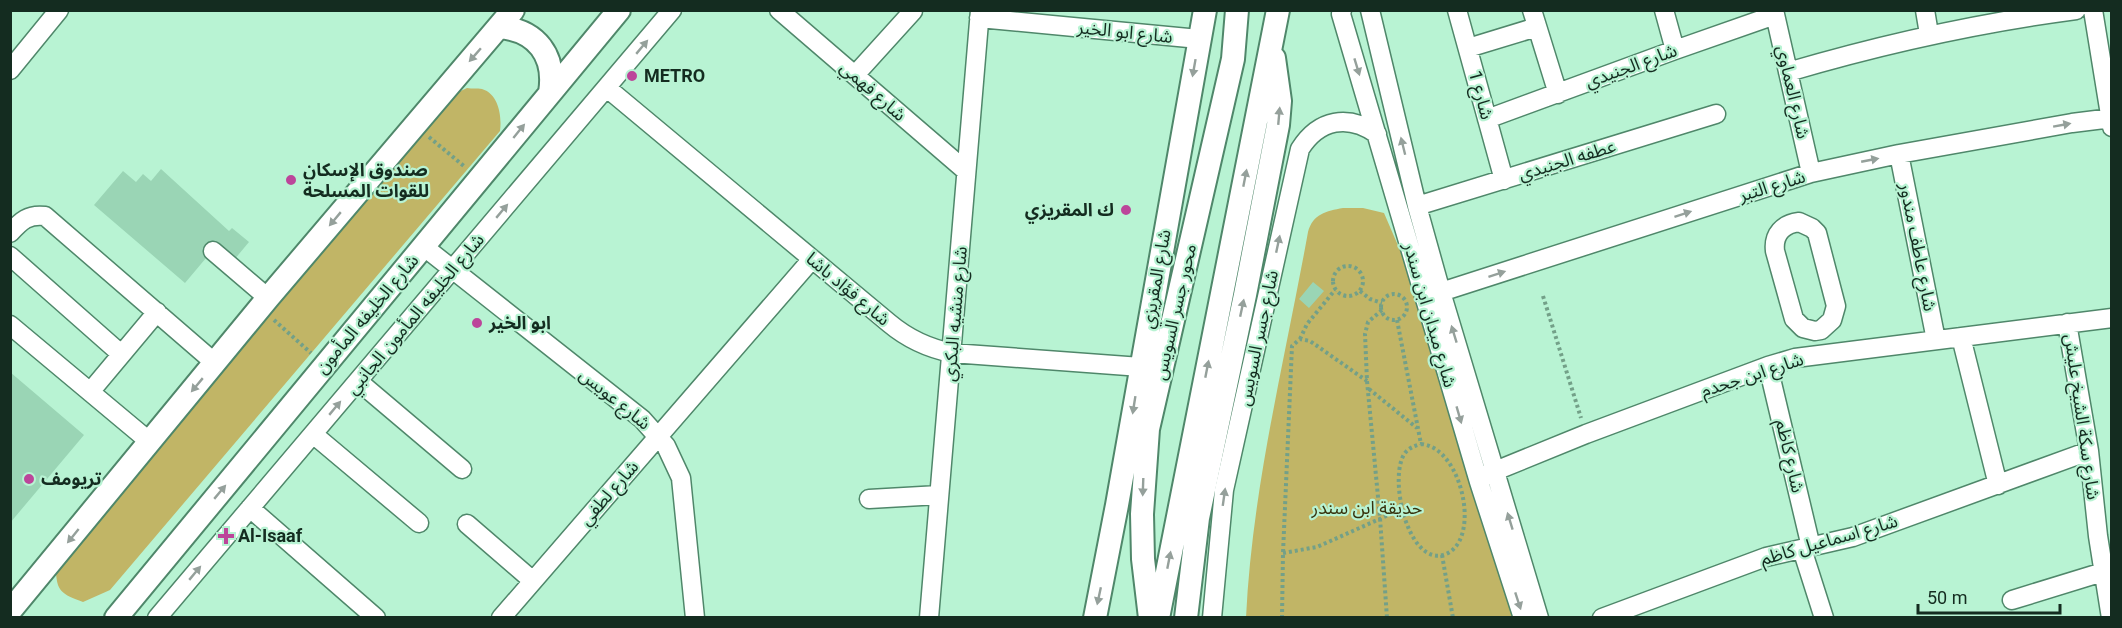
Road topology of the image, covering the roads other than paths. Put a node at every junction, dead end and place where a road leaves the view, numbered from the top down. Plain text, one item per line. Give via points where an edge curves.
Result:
1 (59, 10) edge
2 (618, 10) edge
3 (672, 10) edge
4 (779, 10) edge
5 (1205, 10) edge
6 (1237, 10) edge
7 (1278, 10) edge
8 (1342, 10) edge
9 (1370, 10) edge
10 (1457, 10) edge
11 (1664, 10) edge
12 (1925, 10) edge
13 (2076, 10) edge
14 (2093, 10) edge
15 (913, 11) edge
16 (1775, 13) edge
17 (980, 14) edge
18 (506, 19) edge
19 (1535, 19) edge
20 (1929, 34) junction
21 (1200, 39) junction
22 (1271, 45) junction
23 (1468, 48) junction
24 (1675, 50) junction
25 (10, 70) edge
26 (1788, 72) junction
27 (855, 75) junction
28 (607, 88) junction
29 (550, 93) junction
30 (1558, 94) junction
31 (1716, 114) dead end
32 (1487, 119) junction
33 (2111, 121) edge
34 (1377, 134) junction
35 (1899, 154) junction
36 (966, 171) junction
37 (1812, 173) junction
38 (1504, 180) junction
39 (1418, 206) junction
40 (10, 233) edge
41 (423, 246) junction
42 (213, 251) dead end
43 (10, 256) edge
44 (812, 259) junction
45 (453, 269) junction
46 (1441, 292) junction
47 (264, 303) junction
48 (157, 312) junction
49 (2112, 318) edge
50 (2067, 323) junction
51 (10, 325) edge
52 (1821, 330) junction
53 (1961, 337) junction
54 (1936, 340) junction
55 (952, 353) junction
56 (1827, 353) junction
57 (121, 354) junction
58 (215, 363) junction
59 (1768, 366) junction
60 (1141, 367) junction
61 (358, 381) junction
62 (90, 392) junction
63 (313, 434) junction
64 (659, 436) junction
65 (150, 442) junction
66 (2089, 451) junction
67 (462, 469) dead end
68 (1495, 471) junction
69 (1478, 478) junction
70 (1998, 485) junction
71 (939, 495) junction
72 (869, 499) dead end
73 (250, 508) junction
74 (419, 523) dead end
75 (467, 524) dead end
76 (1806, 548) junction
77 (2106, 551) edge
78 (2103, 572) junction
79 (533, 581) junction
80 (2013, 600) dead end
81 (10, 611) edge
82 (116, 618) edge
83 (157, 618) edge
84 (376, 618) edge
85 (501, 618) edge
86 (695, 618) edge
87 (929, 618) edge
88 (1095, 618) edge
89 (1150, 618) edge
90 (1158, 618) edge
91 (1186, 618) edge
92 (1212, 618) edge
93 (1523, 618) edge
94 (1539, 618) edge
95 (1602, 618) edge
96 (1824, 618) edge
97 (2111, 618) edge

1 - 25 street
2 - 29 main road, شارع الخليفه المأمون
28 -> 3 street, شارع الخليفه المأمون الجانبي
4 - 27 street, شارع فهمي
5 - 21 main road, شارع المقريزي
6 -> 89 main road, محور جسر السويس via 1233,59 1148,429 1142,514
7 - 22 main road
8 -> 34 street, شارع ميدان ابن سندر
39 -> 9 street, شارع ميدان ابن سندر
10 - 23 street, شارع 1
11 - 24 street
12 - 20 street
13 - 20 street
14 - 33 street
15 - 27 street
16 - 24 street, شارع الجنيدي
16 - 26 street, شارع العماوي
17 - 21 street, شارع ابو الخير
17 - 36 street, شارع منشيه البكري
18 - 29 main road via 541,47 551,69
18 -> 47 main road
19 - 23 street
19 - 30 street
20 - 26 street
21 -> 60 main road, شارع المقريزي
90 -> 22 main road
91 -> 22 main road via 1208,468 1278,125 1278,78
23 - 32 street, شارع 1
24 - 30 street, شارع الجنيدي
26 - 37 street, شارع العماوي
27 - 36 street, شارع فهمي
28 - 44 street, شارع فؤاد باشا
45 -> 28 street, شارع الخليفه المأمون الجانبي
41 -> 29 main road, شارع الخليفه المأمون
30 - 32 street, شارع الجنيدي
31 - 38 street, عطفه الجنيدي
32 - 38 street, شارع 1
35 -> 33 street, شارع التبر
34 -> 69 street, شارع ميدان ابن سندر
92 -> 34 street, شارع جسر السويس via 1224,490 1300,149 1320,128 1338,122 1359,124
37 -> 35 street, شارع التبر
35 - 54 street, شارع عاطف مندور
36 - 55 street, شارع منشيه البكري
46 -> 37 street, شارع التبر
38 - 39 street, عطفه الجنيدي
39 - 46 street, شارع ميدان ابن سندر
40 - 48 street via 30,215 45,216
41 - 45 street, شارع عويس
82 -> 41 main road, شارع الخليفه المأمون
42 - 47 street
43 - 57 street
44 - 55 street, شارع فؤاد باشا via 900,332 924,346
44 - 64 street, شارع لطفي
45 - 61 street, شارع الخليفه المأمون الجانبي
45 - 64 street, شارع عويس
68 -> 46 street, شارع ميدان ابن سندر
47 - 58 main road
48 - 57 street
48 - 58 street
49 - 50 street, شارع ابن جحدم
50 - 53 street, شارع ابن جحدم
50 - 66 street, شارع سكة الشيخ عليش
51 - 62 street
52 - 52 street via 1832,320 1836,306 1819,240 1812,228 1792,223 1776,237 1775,251 1794,318 1803,328
52 - 56 street
53 - 54 street, شارع ابن جحدم
53 - 70 street
54 - 56 street, شارع ابن جحدم
55 - 60 street, شارع فؤاد باشا
55 - 71 street, شارع منشيه البكري
56 - 59 street, شارع ابن جحدم
57 - 62 street
58 -> 65 main road
59 - 68 street, شارع ابن جحدم
59 - 76 street, شارع كاظم
60 -> 88 main road, شارع المقريزي
63 -> 61 street, شارع الخليفه المأمون الجانبي
61 - 67 street
62 - 65 street
63 - 73 street, شارع الخليفه المأمون الجانبي
63 - 74 street
64 - 79 street, شارع لطفي
64 - 86 street, شارع عويس via 677,467 683,490
65 -> 81 main road
66 - 70 street, شارع اسماعيل كاظم
66 - 77 street, شارع سكة الشيخ عليش
68 - 69 street, شارع ابن جحدم
94 -> 68 street, شارع ميدان ابن سندر
69 -> 93 street, شارع ميدان ابن سندر
70 - 76 street, شارع اسماعيل كاظم via 1853,537
71 - 72 street
71 - 87 street, شارع منشيه البكري
83 -> 73 street, شارع الخليفه المأمون الجانبي
73 - 84 street
75 - 79 street
76 - 95 street, شارع اسماعيل كاظم via 1766,557
76 - 96 street, شارع كاظم
77 - 78 street, شارع سكة الشيخ عليش
78 - 80 street
78 - 97 street, شارع سكة الشيخ عليش
79 - 85 street, شارع لطفي

